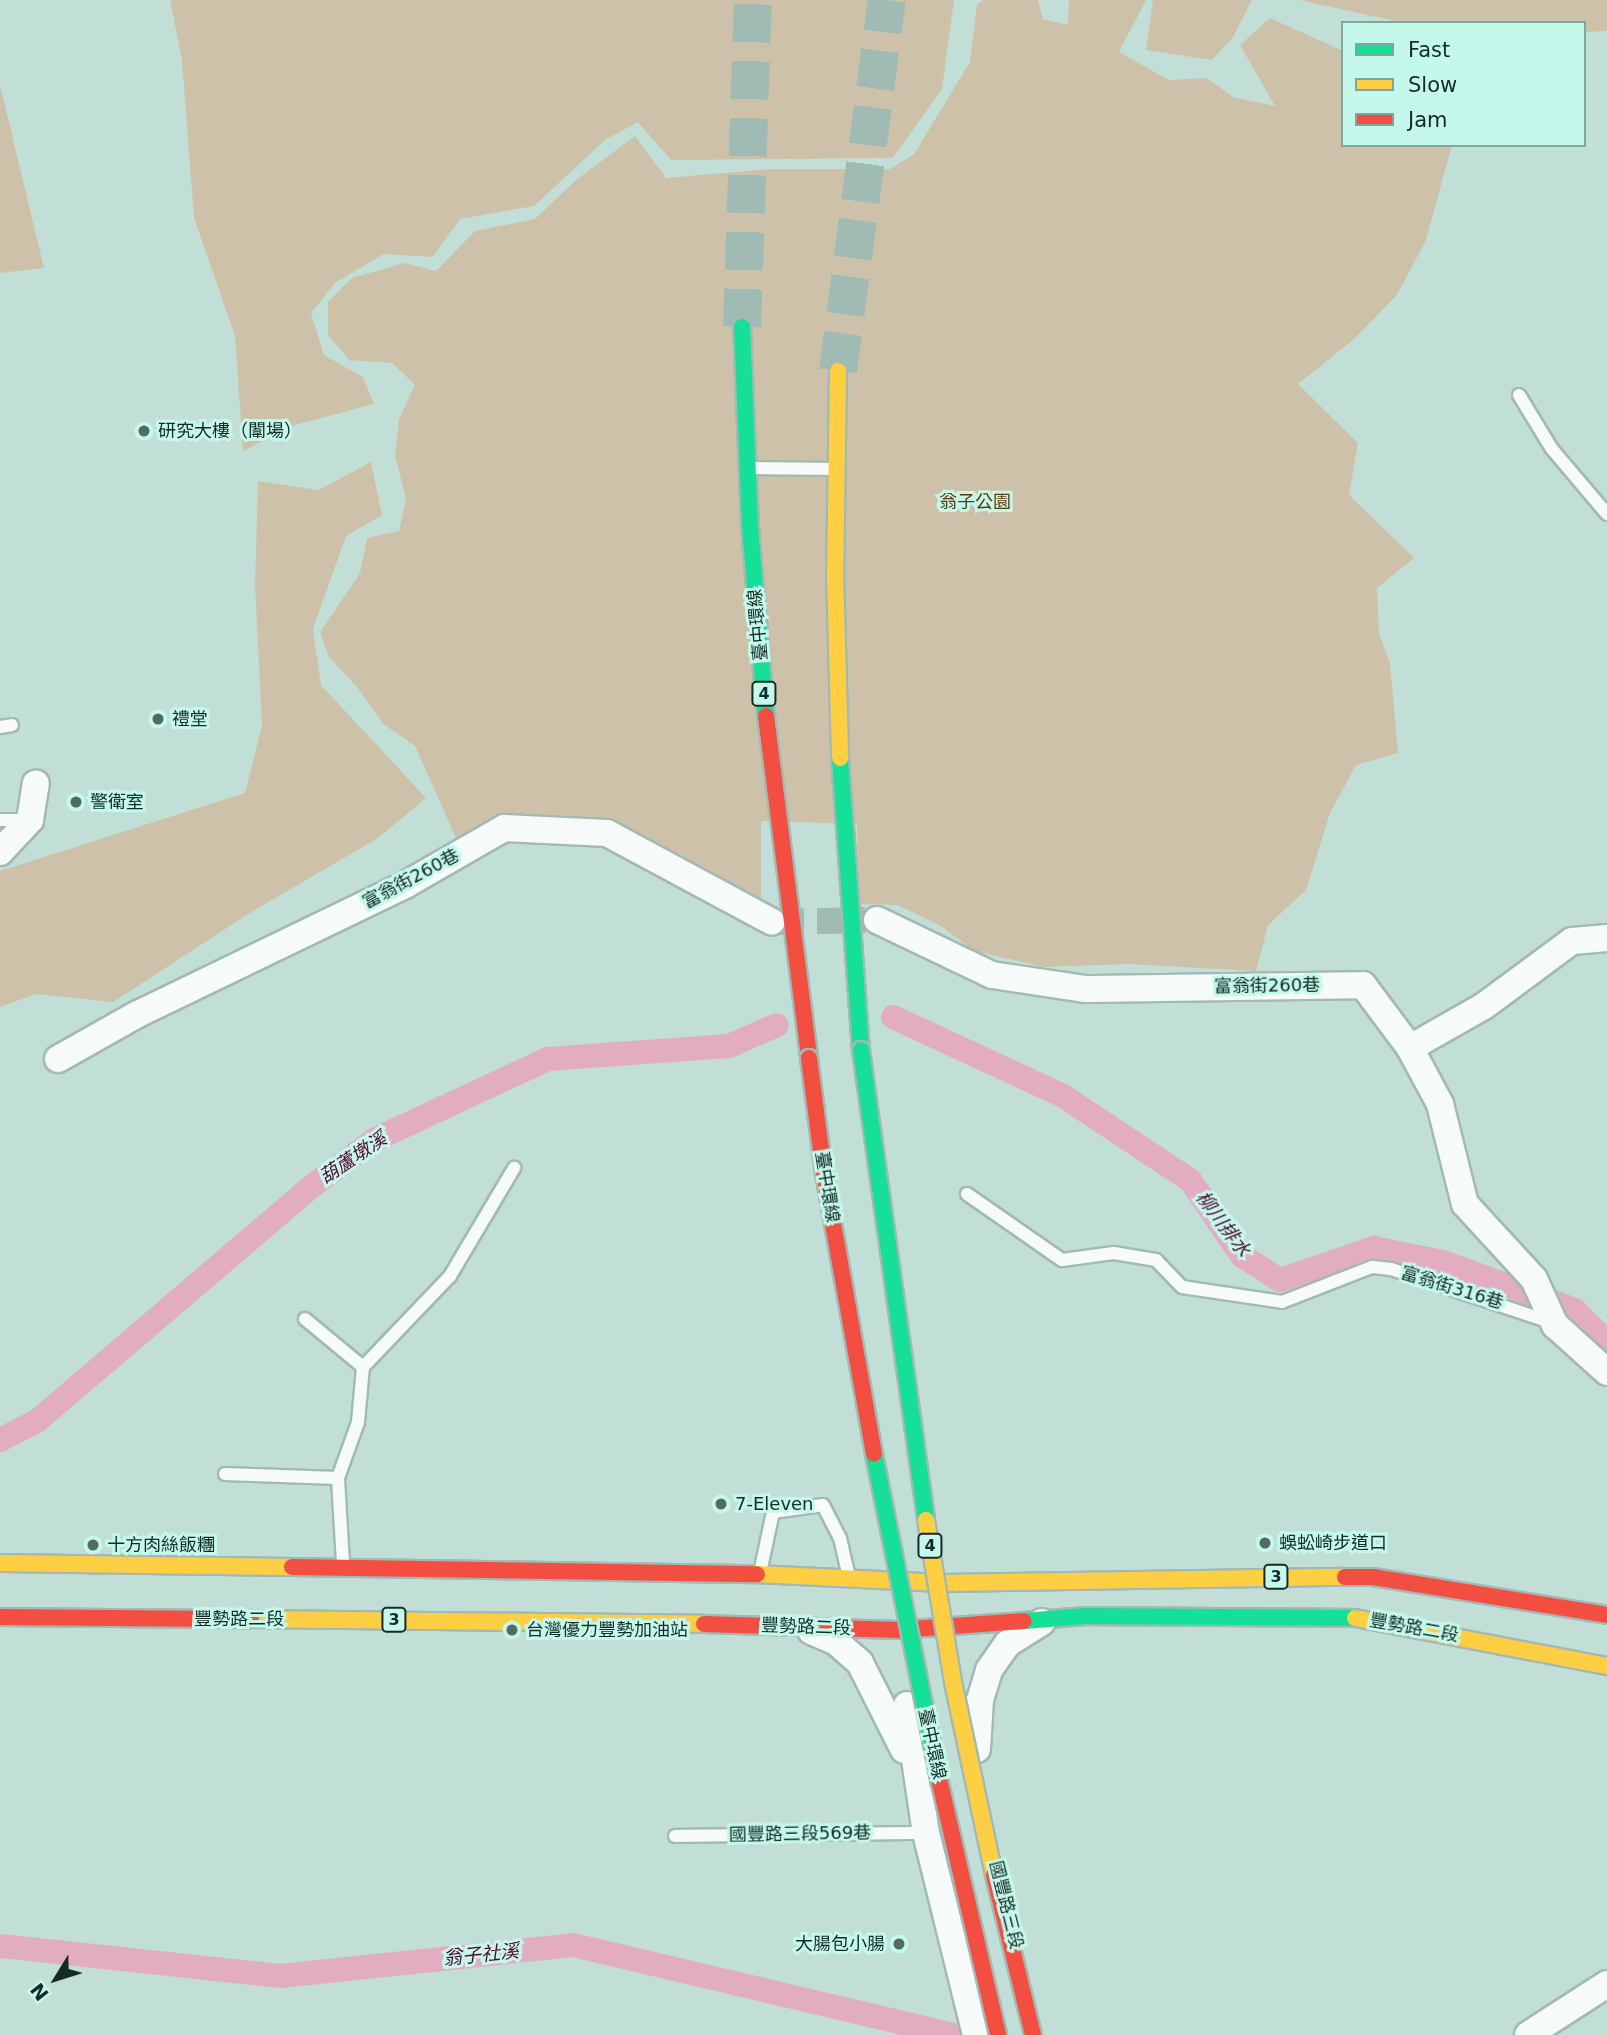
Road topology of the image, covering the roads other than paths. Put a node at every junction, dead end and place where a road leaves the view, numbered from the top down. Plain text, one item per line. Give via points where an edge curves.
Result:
1 (742, 327) tunnel mouth
2 (838, 371) tunnel mouth
3 (1519, 395) dead end
4 (748, 468) junction
5 (837, 469) junction
6 (1607, 514) edge
7 (36, 783) dead end
8 (0, 820) edge
9 (30, 820) junction
10 (0, 852) edge
11 (877, 920) tunnel mouth
12 (772, 922) tunnel mouth
13 (1607, 938) edge
14 (1410, 1048) junction
15 (58, 1059) dead end
16 (514, 1168) dead end
17 (967, 1194) dead end
18 (305, 1319) dead end
19 (1554, 1324) junction
20 (363, 1367) junction
21 (1607, 1372) edge
22 (225, 1474) dead end
23 (338, 1478) junction
24 (0, 1563) edge
25 (344, 1569) junction
26 (760, 1574) junction
27 (849, 1577) junction
28 (884, 1580) junction
29 (942, 1583) junction
30 (1607, 1615) edge
31 (0, 1617) edge
32 (1051, 1619) junction
33 (789, 1626) junction
34 (949, 1629) junction
35 (898, 1630) junction
36 (1607, 1666) edge
37 (975, 1775) junction
38 (916, 1776) junction
39 (926, 1833) junction
40 (675, 1836) dead end
41 (1607, 1984) edge
42 (974, 2026) edge
43 (1036, 2031) edge
44 (998, 2035) edge
45 (1528, 2035) edge

1 - 4 main road, 臺中環線 / 4
2 - 5 main road, 臺中環線 / 4
3 - 6 lane via 1552,449
4 - 5 lane
4 - 44 main road, 臺中環線 / 4, bridge via 765,709 824,1173 885,1517 962,1890
5 - 43 main road, 臺中環線 / 4, bridge via 841,811 861,1051 923,1503 951,1670 994,1877
7 - 9 street
8 - 9 lane
9 - 10 street
11 - 14 street, 富翁街260巷 via 992,975 1086,989 1363,985
12 - 15 street, 富翁街260巷 via 607,834 504,828 405,885 136,1015
13 - 14 street via 1572,941 1484,1006
14 - 19 street via 1440,1104 1465,1204 1534,1279
16 - 20 lane via 450,1276
17 - 19 lane, 富翁街316巷 via 1062,1260 1114,1252 1156,1260 1182,1287 1282,1302 1373,1267
18 - 20 lane
19 - 21 street
20 - 23 lane via 358,1422
22 - 23 lane
23 - 25 lane
24 - 25 main road, 3
25 - 26 main road, 3
26 - 27 main road, 3
26 - 27 lane via 774,1512 823,1505 840,1538
27 - 28 main road, 3
28 - 29 main road, 3
28 - 35 street
29 - 30 main road, 3 via 1373,1577
29 - 34 street, 國豐路三段
31 - 33 main road, 豐勢路二段 / 3
32 - 34 main road, 豐勢路二段 / 3
32 - 36 main road, 豐勢路二段 / 3 via 1374,1618
32 - 37 street, 國豐路三段 via 1017,1635 989,1670 980,1700
33 - 35 main road, 豐勢路二段 / 3
33 - 38 street via 823,1635 860,1663
34 - 35 main road, 豐勢路二段 / 3
34 - 37 street, 國豐路三段
35 - 38 street
37 - 43 street, 國豐路三段
38 - 39 street
39 - 40 lane, 國豐路三段569巷
39 - 42 street
41 - 45 street

